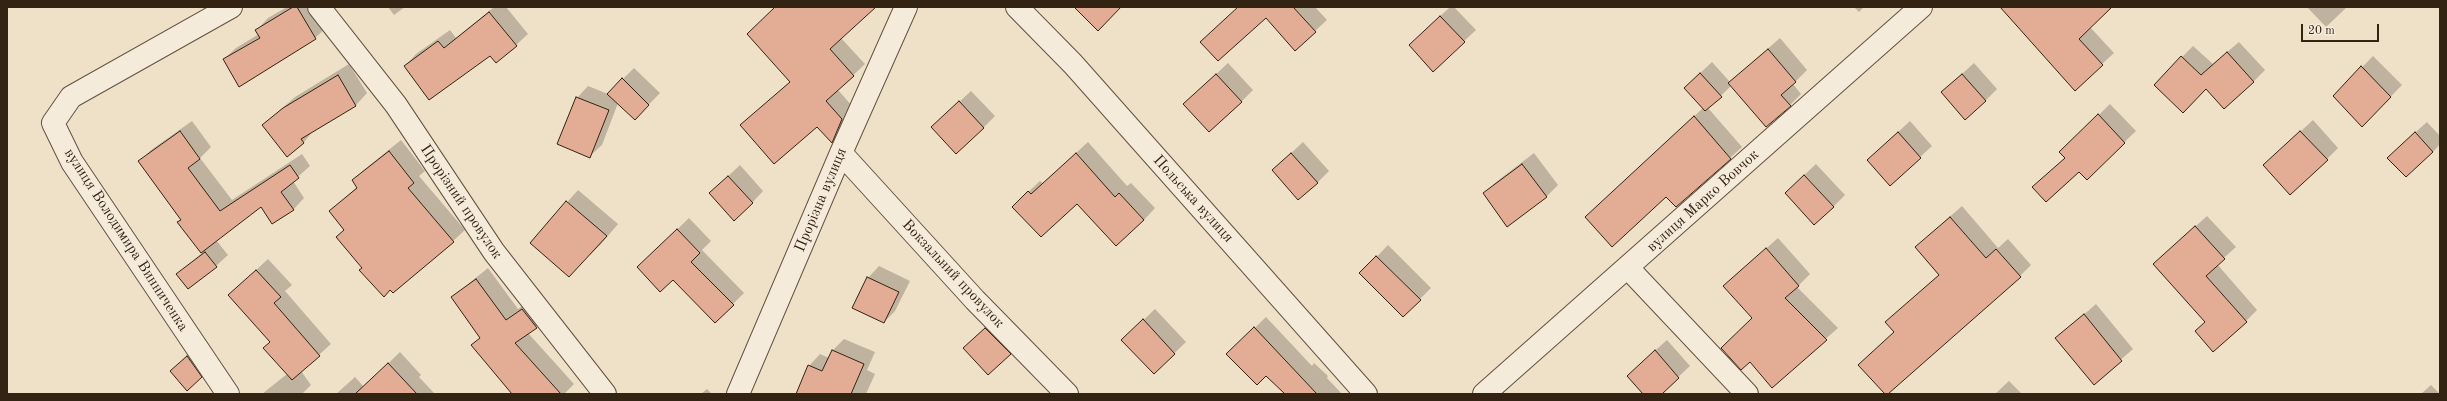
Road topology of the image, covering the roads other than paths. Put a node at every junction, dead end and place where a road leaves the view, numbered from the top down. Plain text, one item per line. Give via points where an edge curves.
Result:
1 (231, 7) edge
2 (319, 7) edge
3 (906, 7) edge
4 (1017, 7) edge
5 (1921, 7) edge
6 (841, 153) junction
7 (1628, 268) junction
8 (228, 394) edge
9 (605, 394) edge
10 (738, 394) edge
11 (1067, 394) edge
12 (1366, 394) edge
13 (1484, 394) edge
14 (1747, 394) edge

1 - 8 street, вулиця Володимира Винниченка via 71,97 53,123 72,162
2 - 9 street, Прорізний провулок via 396,105 494,252
3 - 6 street, Прорізна вулиця
4 - 12 street, Польська вулиця via 1073,64
5 - 7 street, вулиця Марко Вовчок
6 - 10 street, Прорізна вулиця
6 - 11 street, Вокзальний провулок via 975,300
7 - 13 street, вулиця Марко Вовчок
7 - 14 street

